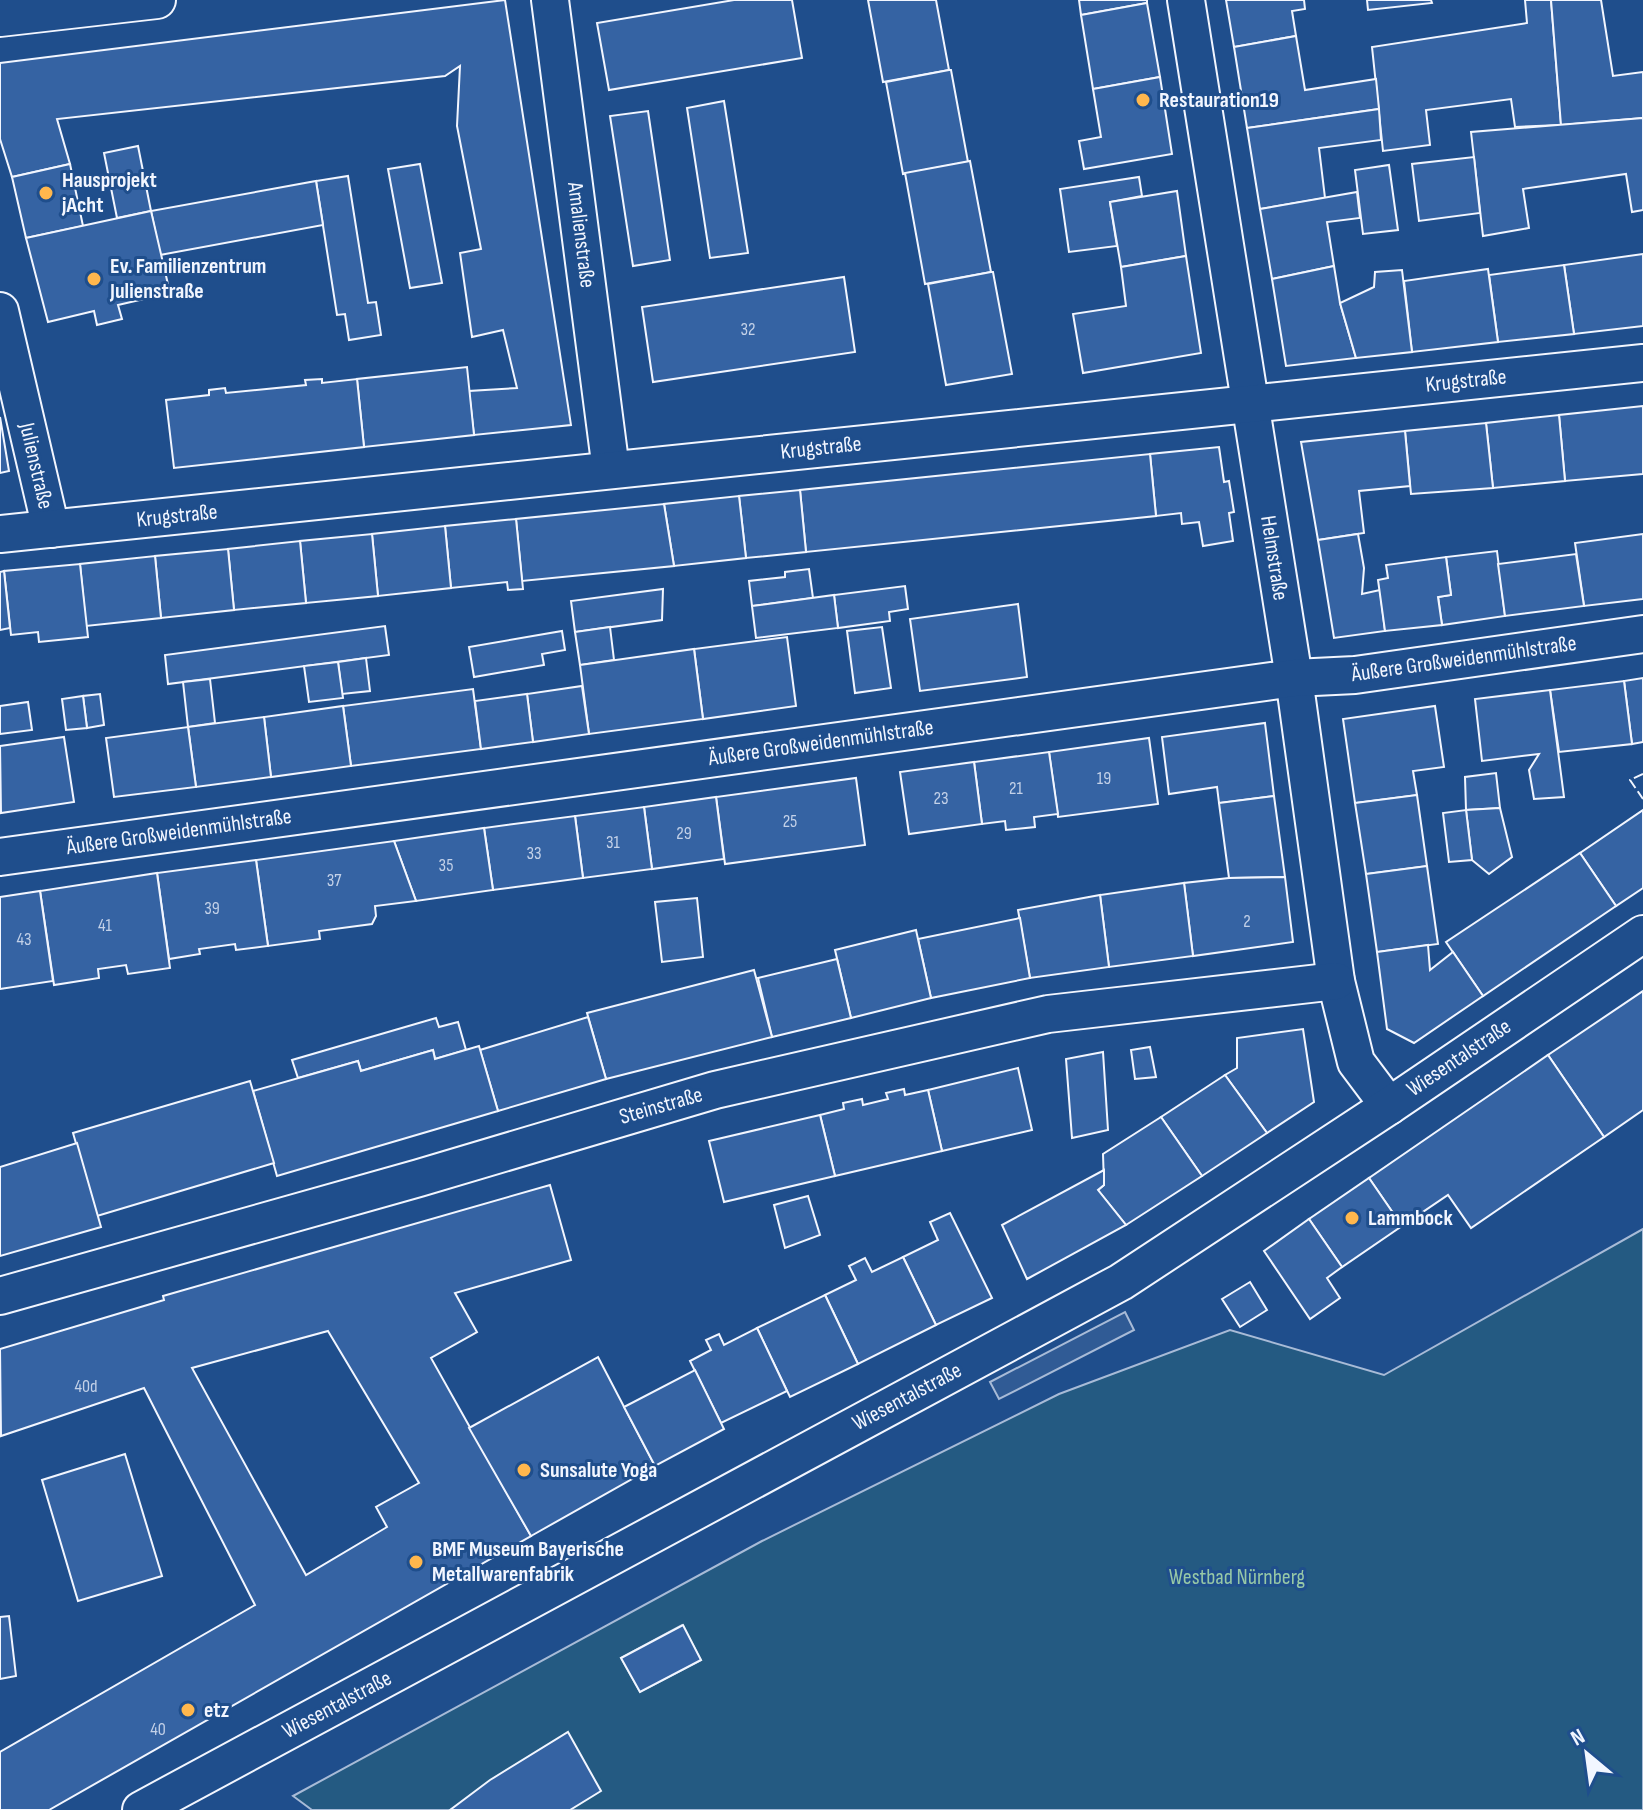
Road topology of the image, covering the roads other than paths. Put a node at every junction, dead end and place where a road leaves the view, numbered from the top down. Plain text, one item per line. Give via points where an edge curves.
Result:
1 (157, 0) edge
2 (550, 0) edge
3 (1186, 0) edge
4 (0, 18) edge
5 (0, 311) edge
6 (1643, 363) edge
7 (1248, 403) junction
8 (611, 470) junction
9 (51, 529) junction
10 (0, 534) edge
11 (1643, 634) edge
12 (1294, 678) junction
13 (0, 857) edge
14 (1643, 934) edge
15 (1336, 981) junction
16 (1389, 1106) junction
17 (0, 1296) edge
18 (141, 1810) edge

1 - 4 street
2 - 8 street, Amalienstraße
3 - 7 street, Helmstraße
5 - 9 street, Julienstraße
6 - 7 street, Krugstraße
7 - 8 street, Krugstraße
7 - 12 street, Helmstraße
8 - 9 street, Krugstraße
9 - 10 street, Krugstraße
11 - 12 street, Äußere Großweidenmühlstraße via 1355,675
12 - 13 street, Äußere Großweidenmühlstraße
12 - 15 street, Helmstraße
14 - 16 street, Wiesentalstraße
15 - 16 street, Helmstraße via 1356,1062
15 - 17 street, Steinstraße via 1048,1014 730,1087
16 - 18 street, Wiesentalstraße via 1121,1282

